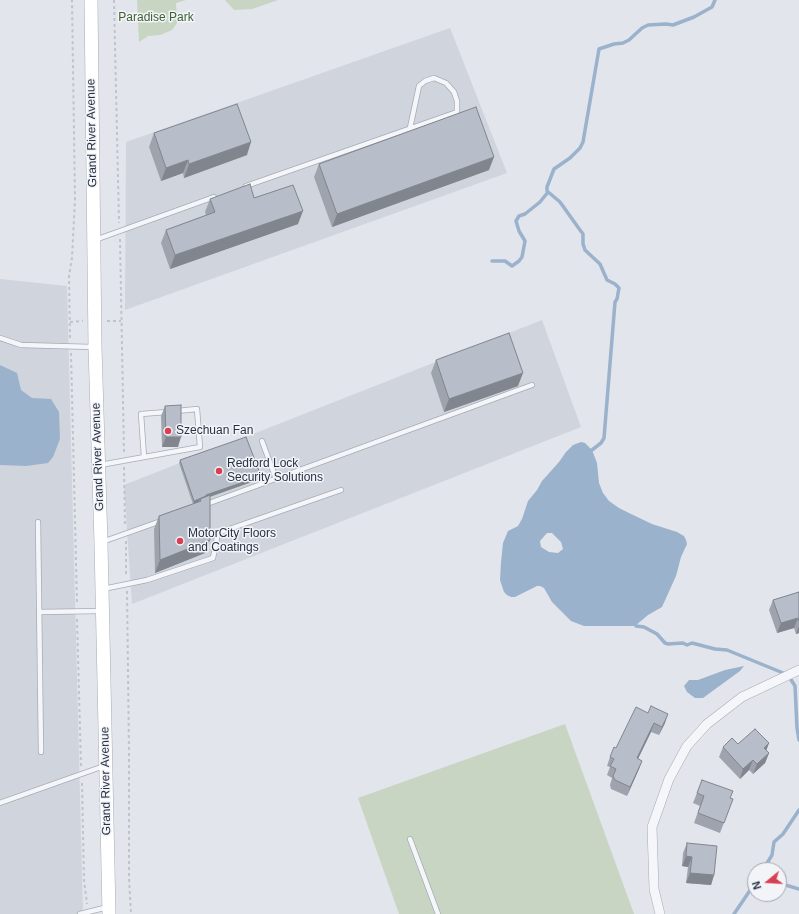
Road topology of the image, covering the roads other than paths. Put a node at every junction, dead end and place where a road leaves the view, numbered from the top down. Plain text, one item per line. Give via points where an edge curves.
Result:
1 (91, 0) edge
2 (410, 128) junction
3 (237, 189) edge
4 (223, 194) edge
5 (93, 240) junction
6 (0, 338) edge
7 (95, 347) junction
8 (532, 385) dead end
9 (262, 441) dead end
10 (144, 457) junction
11 (98, 466) junction
12 (276, 479) junction
13 (341, 490) dead end
14 (201, 507) edge
15 (163, 520) edge
16 (38, 522) dead end
17 (101, 543) junction
18 (102, 589) junction
19 (102, 611) junction
20 (39, 612) junction
21 (799, 670) edge
22 (41, 752) dead end
23 (106, 766) junction
24 (0, 803) edge
25 (410, 839) dead end
26 (109, 910) edge
27 (80, 914) edge
28 (438, 914) edge
29 (660, 914) edge

1 - 5 main road, Grand River Avenue
2 - 2 lane via 457,112 454,92 446,83 434,78 419,86
2 - 3 lane
4 - 5 lane
5 - 7 main road, Grand River Avenue
6 - 7 lane via 21,345
7 - 11 main road, Grand River Avenue
8 - 12 lane
9 - 12 lane
10 - 10 lane via 200,447 197,409 141,414
10 - 11 lane
11 - 17 main road, Grand River Avenue
12 - 14 lane
13 - 18 lane via 218,533 213,558 147,580
15 - 17 lane
16 - 20 lane
17 - 18 main road, Grand River Avenue
18 - 19 main road, Grand River Avenue
19 - 20 lane
19 - 23 main road, Grand River Avenue
20 - 22 lane
21 - 29 street via 742,697 707,724 687,746 669,779 652,827 654,889
23 - 24 lane
23 - 26 main road, Grand River Avenue
25 - 28 lane
26 - 27 lane

